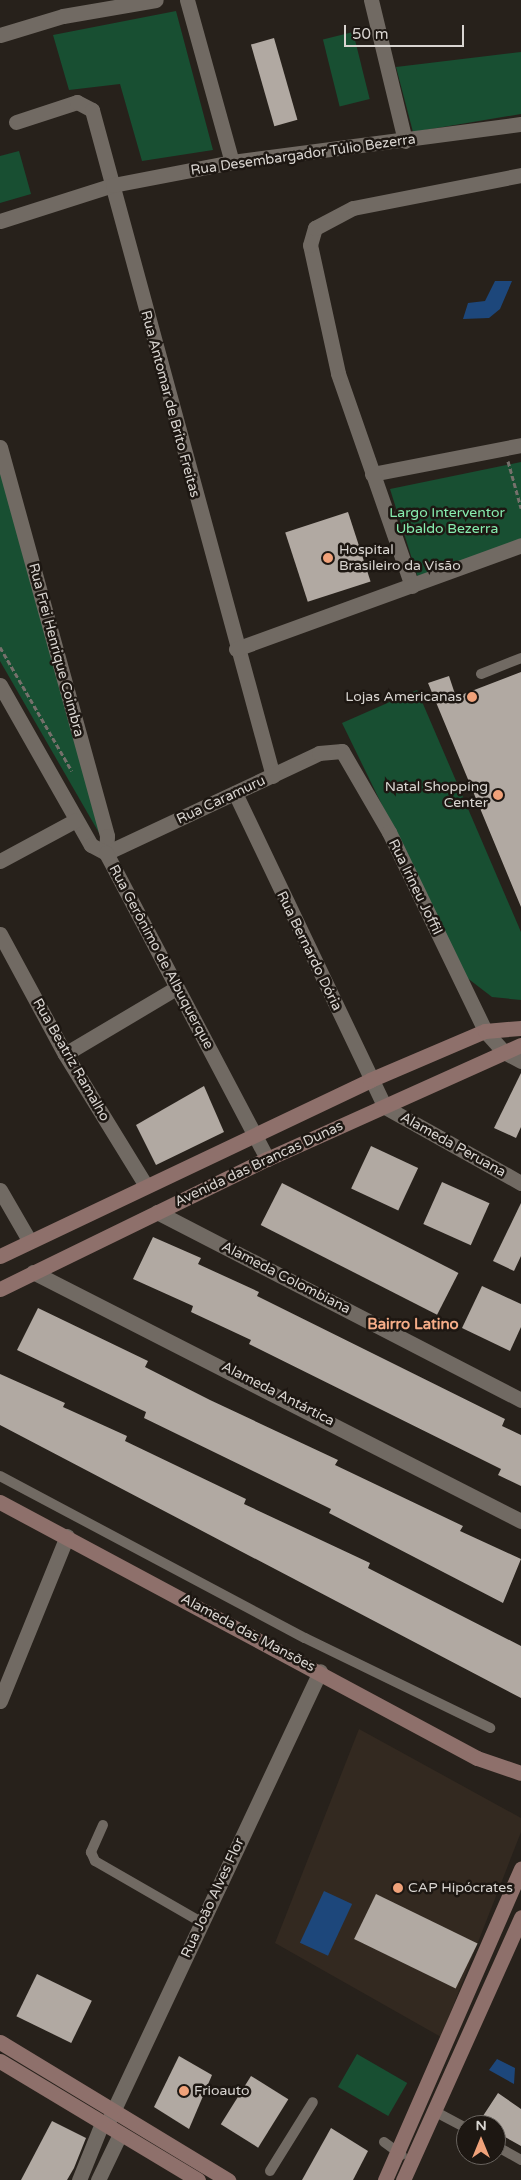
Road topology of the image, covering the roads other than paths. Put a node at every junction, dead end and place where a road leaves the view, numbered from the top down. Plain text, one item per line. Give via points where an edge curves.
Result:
1 (156, 0) edge
2 (187, 0) edge
3 (371, 0) edge
4 (0, 35) edge
5 (16, 122) dead end
6 (521, 124) edge
7 (405, 141) junction
8 (232, 162) junction
9 (521, 175) edge
10 (113, 185) junction
11 (0, 221) edge
12 (521, 445) edge
13 (0, 447) edge
14 (372, 474) junction
15 (521, 544) edge
16 (412, 586) junction
17 (236, 649) junction
18 (521, 658) edge
19 (481, 674) dead end
20 (0, 685) edge
21 (337, 749) joint
22 (273, 776) junction
23 (235, 793) junction
24 (76, 820) junction
25 (106, 853) junction
26 (0, 861) edge
27 (0, 934) edge
28 (176, 988) junction
29 (521, 1028) edge
30 (485, 1031) junction
31 (521, 1045) edge
32 (504, 1052) junction
33 (65, 1054) junction
34 (521, 1061) edge
35 (370, 1080) junction
36 (385, 1107) junction
37 (255, 1134) junction
38 (267, 1159) junction
39 (521, 1183) edge
40 (145, 1184) junction
41 (0, 1190) edge
42 (157, 1212) junction
43 (29, 1240) junction
44 (0, 1256) edge
45 (33, 1272) junction
46 (0, 1289) edge
47 (521, 1400) edge
48 (0, 1476) edge
49 (0, 1502) edge
50 (521, 1521) edge
51 (66, 1536) junction
52 (320, 1671) junction
53 (0, 1702) edge
54 (490, 1728) dead end
55 (521, 1763) edge
56 (496, 1764) junction
57 (521, 1773) edge
58 (103, 1825) dead end
59 (521, 1868) edge
60 (521, 1917) edge
61 (202, 1922) junction
62 (0, 2042) edge
63 (0, 2061) edge
64 (313, 2102) dead end
65 (114, 2110) junction
66 (434, 2110) junction
67 (456, 2122) edge
68 (104, 2124) junction
69 (120, 2134) junction
70 (390, 2146) junction
71 (506, 2152) edge
72 (412, 2160) junction
73 (521, 2160) edge
74 (270, 2171) dead end
75 (79, 2180) edge
76 (98, 2180) edge
77 (198, 2180) edge
78 (228, 2180) edge
79 (385, 2180) edge
80 (403, 2180) edge

1 - 4 street via 63,16
2 - 8 street
3 - 7 street
5 - 10 street, Rua Antomar de Brito Freitas via 77,102 89,105
6 - 7 street, Rua Desembargador Túlio Bezerra
7 - 8 street, Rua Desembargador Túlio Bezerra
8 - 10 street, Rua Desembargador Túlio Bezerra
9 - 14 street via 353,208 315,228 310,245 325,320
10 - 11 street, Rua Desembargador Túlio Bezerra
10 - 17 street, Rua Antomar de Brito Freitas
12 - 14 street
13 - 25 street, Rua Frei Henrique Coimbra via 106,836
14 - 16 street
15 - 16 street
16 - 17 street
17 - 22 street, Rua Antomar de Brito Freitas
18 - 19 lane
20 - 24 street, Rua Gerônimo de Albuquerque
21 - 22 street, Rua Caramuru
21 - 30 street, Rua Irineu Joffil via 348,756 389,832
22 - 23 street, Rua Caramuru
23 - 25 street, Rua Caramuru
23 - 35 street, Rua Bernardo Dória
24 - 25 street, Rua Gerônimo de Albuquerque via 91,845
24 - 26 street
25 - 28 street, Rua Gerônimo de Albuquerque
27 - 33 street, Rua Beatriz Ramalho
28 - 33 street
28 - 37 street, Rua Gerônimo de Albuquerque
29 - 30 main road
30 - 32 street, Rua Irineu Joffil
30 - 35 main road
31 - 32 main road, Avenida das Brancas Dunas
32 - 34 street, Rua Irineu Joffil
32 - 36 main road, Avenida das Brancas Dunas
33 - 40 street, Rua Beatriz Ramalho
35 - 36 street, Rua Bernardo Dória
35 - 37 main road
36 - 38 main road, Avenida das Brancas Dunas
36 - 39 street, Alameda Peruana
37 - 38 street, Rua Gerônimo de Albuquerque
37 - 40 main road
38 - 42 main road, Avenida das Brancas Dunas
40 - 43 main road
41 - 43 street
42 - 45 main road, Avenida das Brancas Dunas
42 - 47 street, Alameda Colombiana
43 - 44 main road
45 - 46 main road, Avenida das Brancas Dunas
45 - 50 street, Alameda Antártica
48 - 54 lane via 306,1638
49 - 51 main road, Alameda das Mansões
51 - 52 main road, Alameda das Mansões
51 - 53 street
52 - 56 main road, Alameda das Mansões
52 - 61 street, Rua João Alves Flor
55 - 56 main road
56 - 57 main road, Alameda das Mansões
58 - 61 lane via 91,1852 95,1861
59 - 70 main road
60 - 66 main road
61 - 65 street, Rua João Alves Flor
62 - 65 main road
63 - 68 main road
64 - 74 lane
65 - 68 street, Rua João Alves Flor
65 - 78 main road
66 - 67 lane
66 - 72 main road
68 - 69 main road
68 - 75 street, Rua João Alves Flor
69 - 76 street
69 - 77 main road
70 - 72 lane
70 - 79 main road
71 - 73 lane
72 - 80 main road

